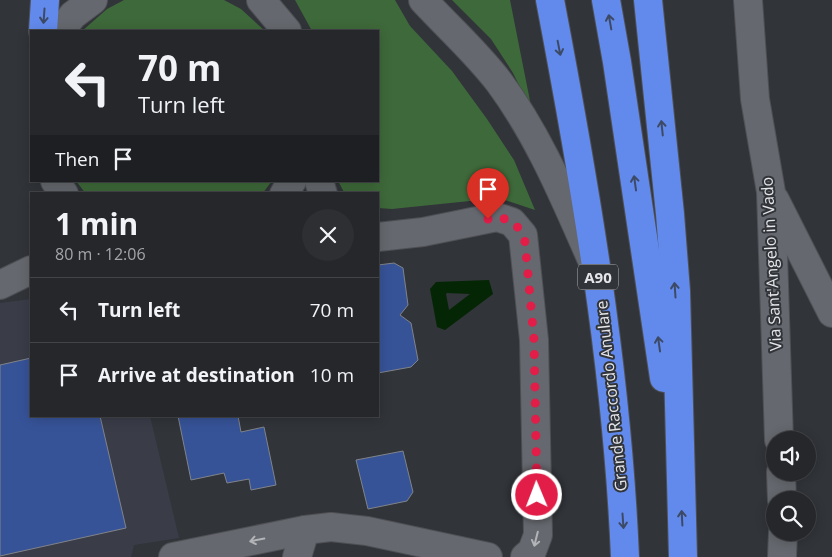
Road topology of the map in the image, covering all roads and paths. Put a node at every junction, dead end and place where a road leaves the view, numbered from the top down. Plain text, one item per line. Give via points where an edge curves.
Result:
1 (45, 0) edge
2 (92, 0) edge
3 (261, 0) edge
4 (423, 0) edge
5 (550, 0) edge
6 (606, 0) edge
7 (648, 0) edge
8 (748, 0) edge
9 (281, 18) edge
10 (43, 30) edge
11 (61, 30) edge
12 (770, 192) junction
13 (381, 235) edge
14 (30, 270) edge
15 (597, 272) junction
16 (0, 285) edge
17 (30, 288) edge
18 (0, 291) edge
19 (832, 313) edge
20 (779, 431) edge
21 (680, 478) junction
22 (305, 530) junction
23 (783, 541) edge
24 (173, 557) edge
25 (297, 557) edge
26 (488, 557) edge
27 (526, 557) edge
28 (625, 557) edge
29 (683, 557) edge
30 (782, 557) edge

1 -> 10 highway
2 - 11 street
3 - 9 street
4 - 15 street via 498,80 524,118 545,156
5 -> 15 highway, Grande Raccordo Anulare / A90
21 -> 6 highway
21 -> 7 highway via 676,291
8 - 12 street, Via Sant'Angelo in Vado via 755,99
12 - 19 street
12 - 20 street, Via Sant'Angelo in Vado
13 -> 27 street via 423,232 497,217 506,218 517,226 525,242 534,340 538,534 532,551
14 - 16 street
15 -> 28 highway, Grande Raccordo Anulare / A90 via 616,420
17 - 18 street
29 -> 21 highway
22 -> 24 street
22 - 25 street
22 - 26 street via 359,529
23 - 30 street

